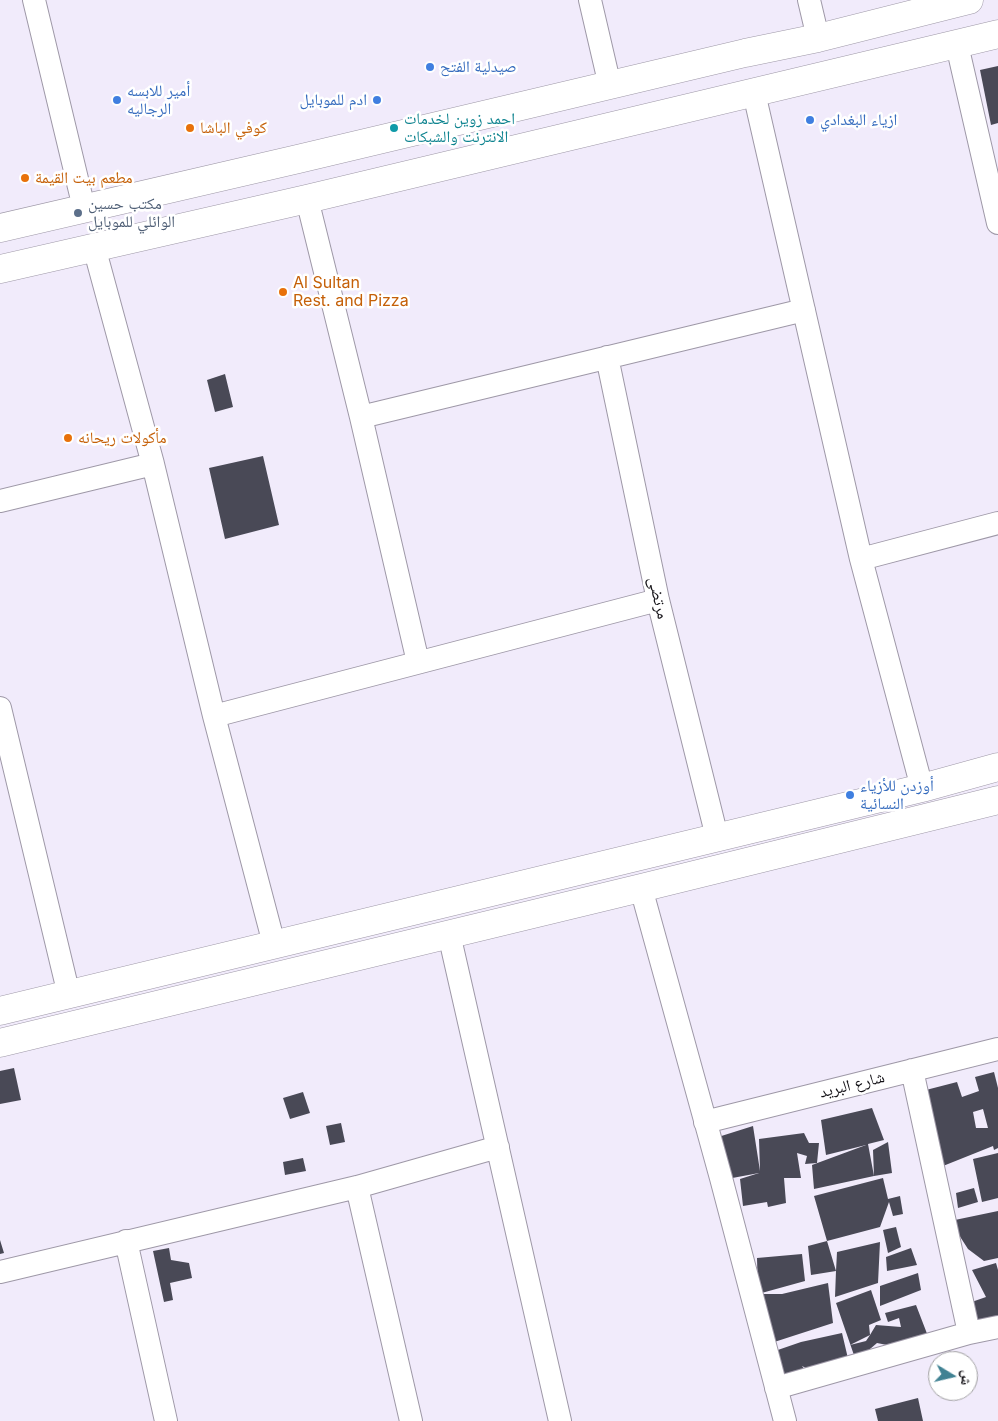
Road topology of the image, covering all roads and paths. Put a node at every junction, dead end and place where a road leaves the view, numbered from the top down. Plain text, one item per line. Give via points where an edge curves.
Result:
1 (34, 0) edge
2 (590, 0) edge
3 (809, 0) edge
4 (969, 0) edge
5 (998, 34) edge
6 (818, 38) junction
7 (957, 45) junction
8 (610, 86) junction
9 (754, 93) junction
10 (307, 199) junction
11 (84, 208) junction
12 (998, 223) edge
13 (0, 228) edge
14 (94, 247) junction
15 (0, 269) edge
16 (804, 310) junction
17 (607, 357) junction
18 (361, 417) junction
19 (153, 464) junction
20 (0, 501) edge
21 (998, 523) edge
22 (861, 559) junction
23 (658, 600) junction
24 (418, 662) junction
25 (0, 708) edge
26 (214, 716) junction
27 (998, 767) edge
28 (922, 788) junction
29 (998, 800) edge
30 (717, 837) junction
31 (641, 888) junction
32 (449, 934) junction
33 (274, 944) junction
34 (69, 995) junction
35 (0, 1011) edge
36 (0, 1043) edge
37 (998, 1049) edge
38 (912, 1070) junction
39 (705, 1122) junction
40 (498, 1147) junction
41 (357, 1187) junction
42 (126, 1242) junction
43 (0, 1272) edge
44 (998, 1326) edge
45 (969, 1333) junction
46 (776, 1388) junction
47 (166, 1421) edge
48 (411, 1421) edge
49 (560, 1421) edge
50 (785, 1421) edge

1 - 11 street
2 - 8 street
3 - 6 street
4 - 6 street
5 - 7 street
6 - 8 street
7 - 9 street
7 - 12 street
8 - 11 street
9 - 10 street
9 - 16 street
10 - 14 street
10 - 18 street
11 - 13 street
14 - 15 street
14 - 19 street
16 - 17 street
16 - 22 street
17 - 18 street
17 - 23 street, مرتضى
18 - 24 street
19 - 20 street
19 - 26 street
21 - 22 street
22 - 28 street
23 - 24 street
23 - 30 street, مرتضى
24 - 26 street
25 - 34 street
26 - 33 street
27 - 28 street
28 - 30 street
29 - 31 street
30 - 33 street
31 - 32 street
31 - 39 street
32 - 36 street
32 - 40 street
33 - 34 street
34 - 35 street
37 - 38 street, شارع البريد
38 - 39 street, شارع البريد
38 - 45 street
39 - 46 street
40 - 41 street
40 - 49 street
41 - 42 street
41 - 48 street
42 - 43 street
42 - 47 street
44 - 45 street
45 - 46 street
46 - 50 street

